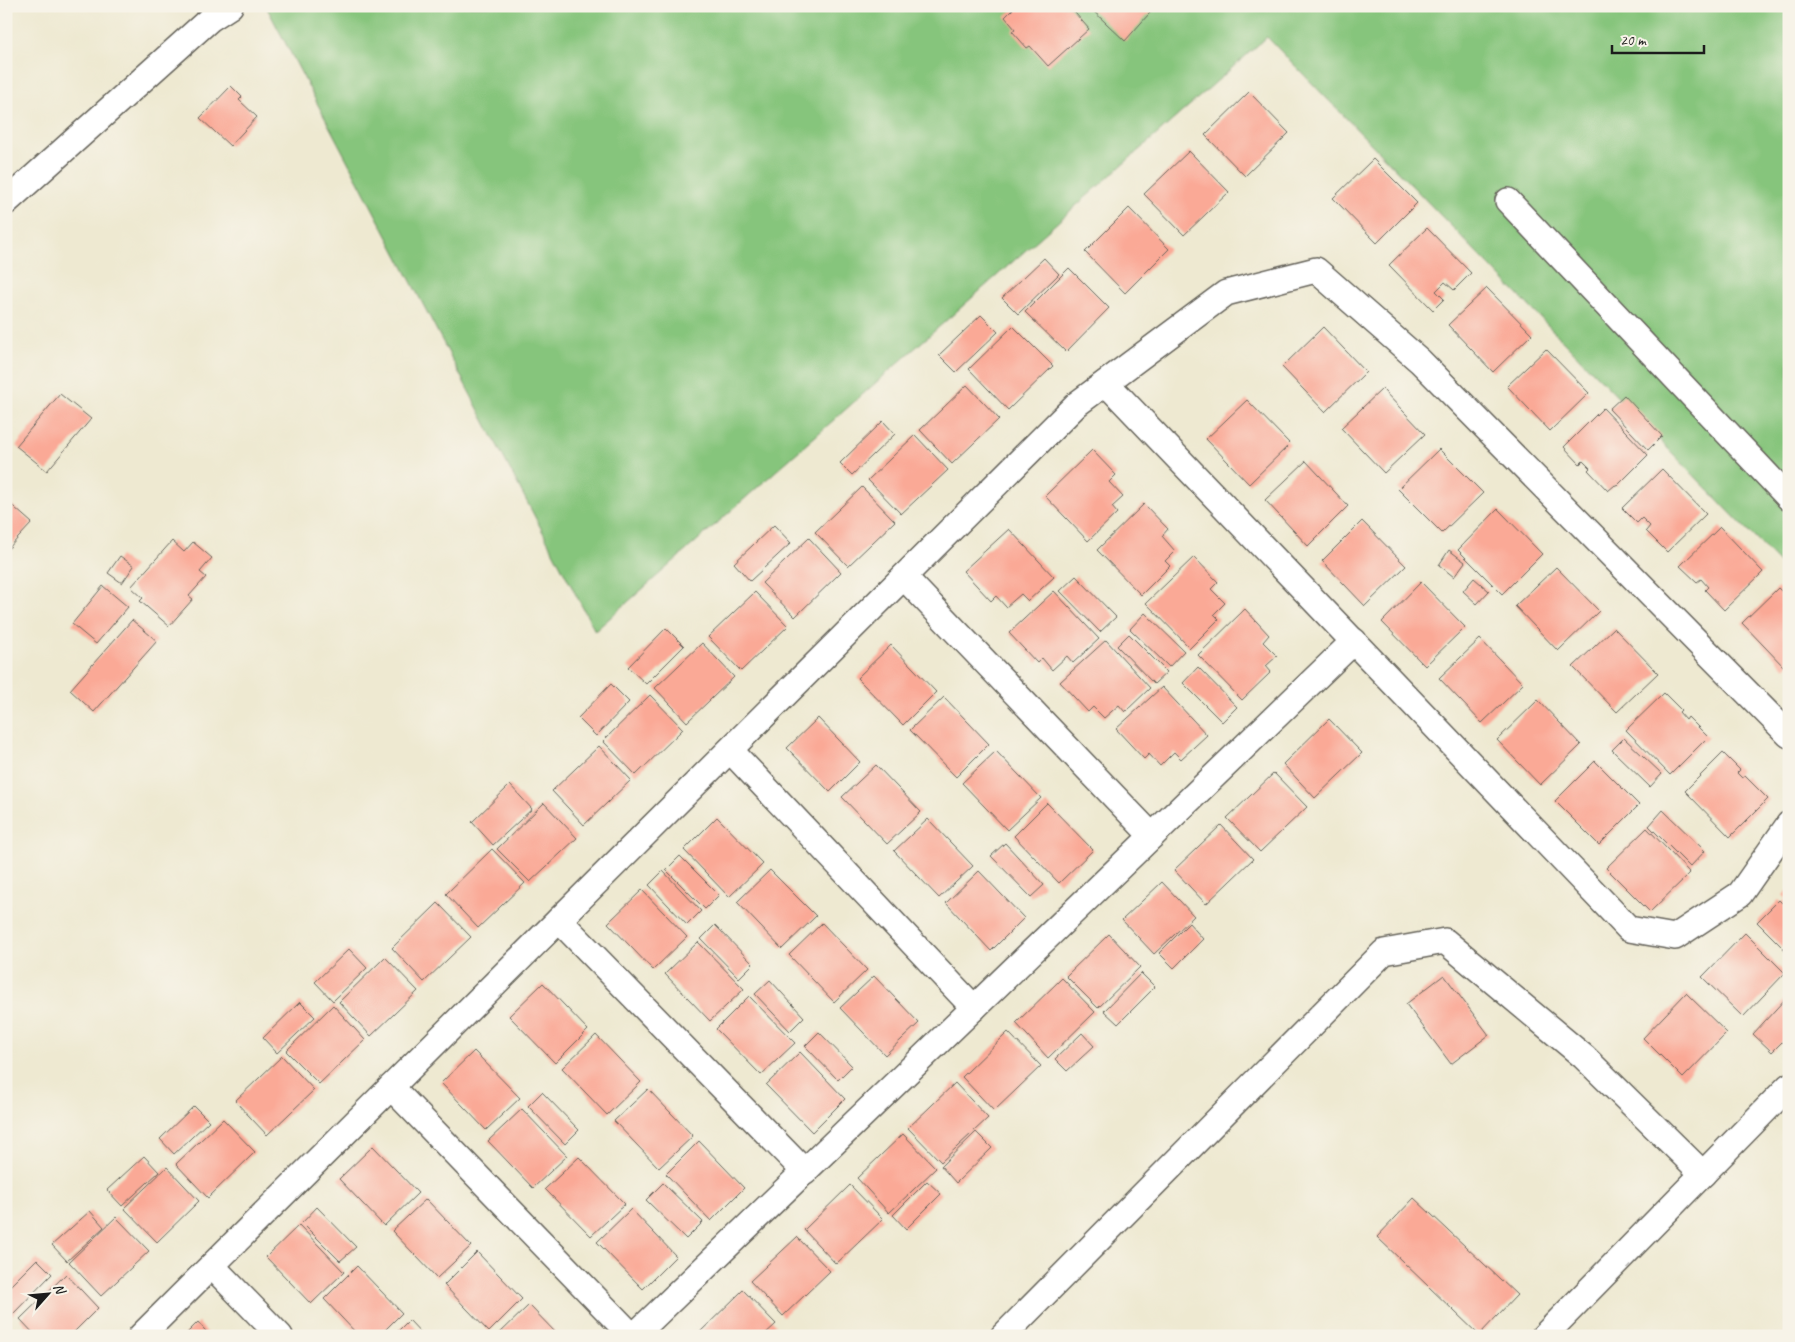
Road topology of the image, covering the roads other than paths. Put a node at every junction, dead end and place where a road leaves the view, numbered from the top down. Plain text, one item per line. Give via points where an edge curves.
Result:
1 (230, 6) edge
2 (1508, 201) dead end
3 (6, 202) edge
4 (1106, 383) junction
5 (1789, 498) edge
6 (904, 577) junction
7 (1354, 641) junction
8 (1789, 735) edge
9 (730, 750) junction
10 (1789, 824) edge
11 (1152, 836) junction
12 (559, 920) junction
13 (974, 1008) junction
14 (1789, 1086) edge
15 (391, 1087) junction
16 (804, 1172) junction
17 (1703, 1174) junction
18 (212, 1266) junction
19 (141, 1336) edge
20 (280, 1336) edge
21 (633, 1336) edge
22 (1003, 1336) edge
23 (1544, 1336) edge

1 - 3 street via 210,19
2 - 5 street
4 - 6 street via 1077,404
4 - 7 street
4 - 8 street via 1226,293 1316,270 1420,361
6 - 9 street
6 - 11 street
7 - 10 street via 1629,929 1676,937 1740,894
7 - 11 street
9 - 12 street
9 - 13 street
11 - 13 street
12 - 15 street
12 - 16 street
13 - 16 street
14 - 17 street
15 - 18 street
15 - 21 street
16 - 21 street
17 - 22 street via 1584,1057 1446,941 1384,952
17 - 23 street
18 - 19 street
18 - 20 street

